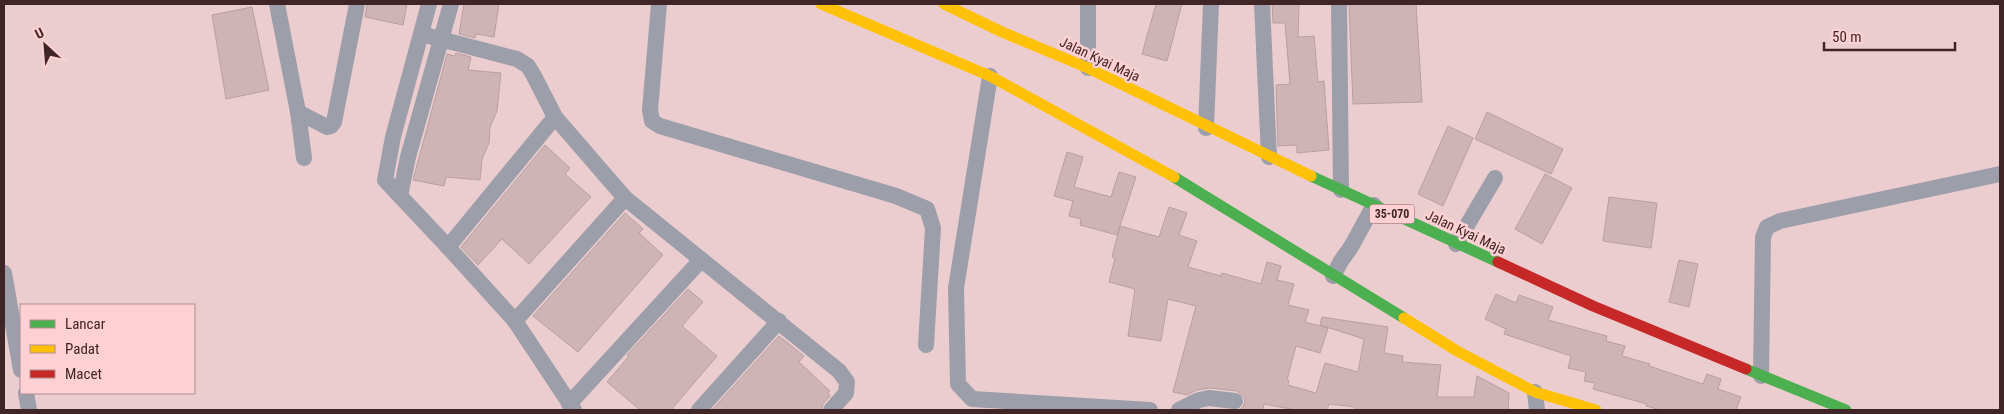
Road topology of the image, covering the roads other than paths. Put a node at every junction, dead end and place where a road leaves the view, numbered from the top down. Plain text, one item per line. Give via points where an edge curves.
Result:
1 (277, 4) edge
2 (357, 4) edge
3 (429, 4) edge
4 (451, 4) edge
5 (659, 4) edge
6 (821, 4) edge
7 (944, 4) edge
8 (1088, 4) edge
9 (1211, 4) edge
10 (1262, 4) edge
11 (1340, 4) edge
12 (421, 34) junction
13 (442, 39) junction
14 (1088, 68) junction
15 (990, 76) junction
16 (298, 112) junction
17 (555, 117) junction
18 (1206, 128) junction
19 (1269, 157) junction
20 (304, 158) dead end
21 (2000, 174) edge
22 (1495, 178) dead end
23 (1341, 190) junction
24 (400, 196) junction
25 (625, 198) junction
26 (1374, 205) junction
27 (1456, 244) junction
28 (448, 247) junction
29 (701, 260) junction
30 (4, 274) edge
31 (1333, 276) junction
32 (515, 321) junction
33 (779, 321) junction
34 (926, 345) dead end
35 (20, 364) edge
36 (1761, 376) junction
37 (1535, 392) junction
38 (26, 394) edge
39 (1235, 401) dead end
40 (572, 407) edge
41 (29, 410) edge
42 (699, 410) edge
43 (831, 410) edge
44 (1150, 410) edge
45 (1179, 410) edge
46 (1537, 410) edge
47 (1596, 410) edge
48 (1846, 410) edge

1 - 16 street
2 - 16 street via 334,122 327,127
3 - 12 street
4 - 13 street
5 - 34 street via 650,110 652,121 896,196 927,209 933,228
6 - 15 main road
7 - 14 main road, Jalan Kyai Maja / 35-070
8 - 14 street
9 - 18 street
10 - 19 street
11 - 23 street
12 - 13 street
12 - 24 street via 393,137 385,180
13 - 17 street via 517,59 528,66
13 - 24 street
14 - 18 main road, Jalan Kyai Maja / 35-070
15 - 31 main road via 1165,172
15 - 44 street via 956,288 958,384 972,399
16 - 20 street
17 - 25 street
17 - 28 street
18 - 19 main road, Jalan Kyai Maja / 35-070
19 - 23 main road, Jalan Kyai Maja / 35-070
21 - 36 street via 1780,221 1767,227 1763,237
22 - 27 street
23 - 26 main road, Jalan Kyai Maja / 35-070
24 - 28 street
25 - 29 street
25 - 32 street
26 - 27 main road, Jalan Kyai Maja / 35-070
26 - 31 street
27 - 36 main road, Jalan Kyai Maja / 35-070
28 - 32 street
29 - 33 street
29 - 40 street
30 - 35 street
31 - 37 main road via 1457,351
32 - 40 street
33 - 42 street
33 - 43 street via 839,371 847,382 846,394
36 - 48 main road, Jalan Kyai Maja / 35-070
37 - 46 street
37 - 47 main road
38 - 41 street
39 - 45 street via 1209,398

